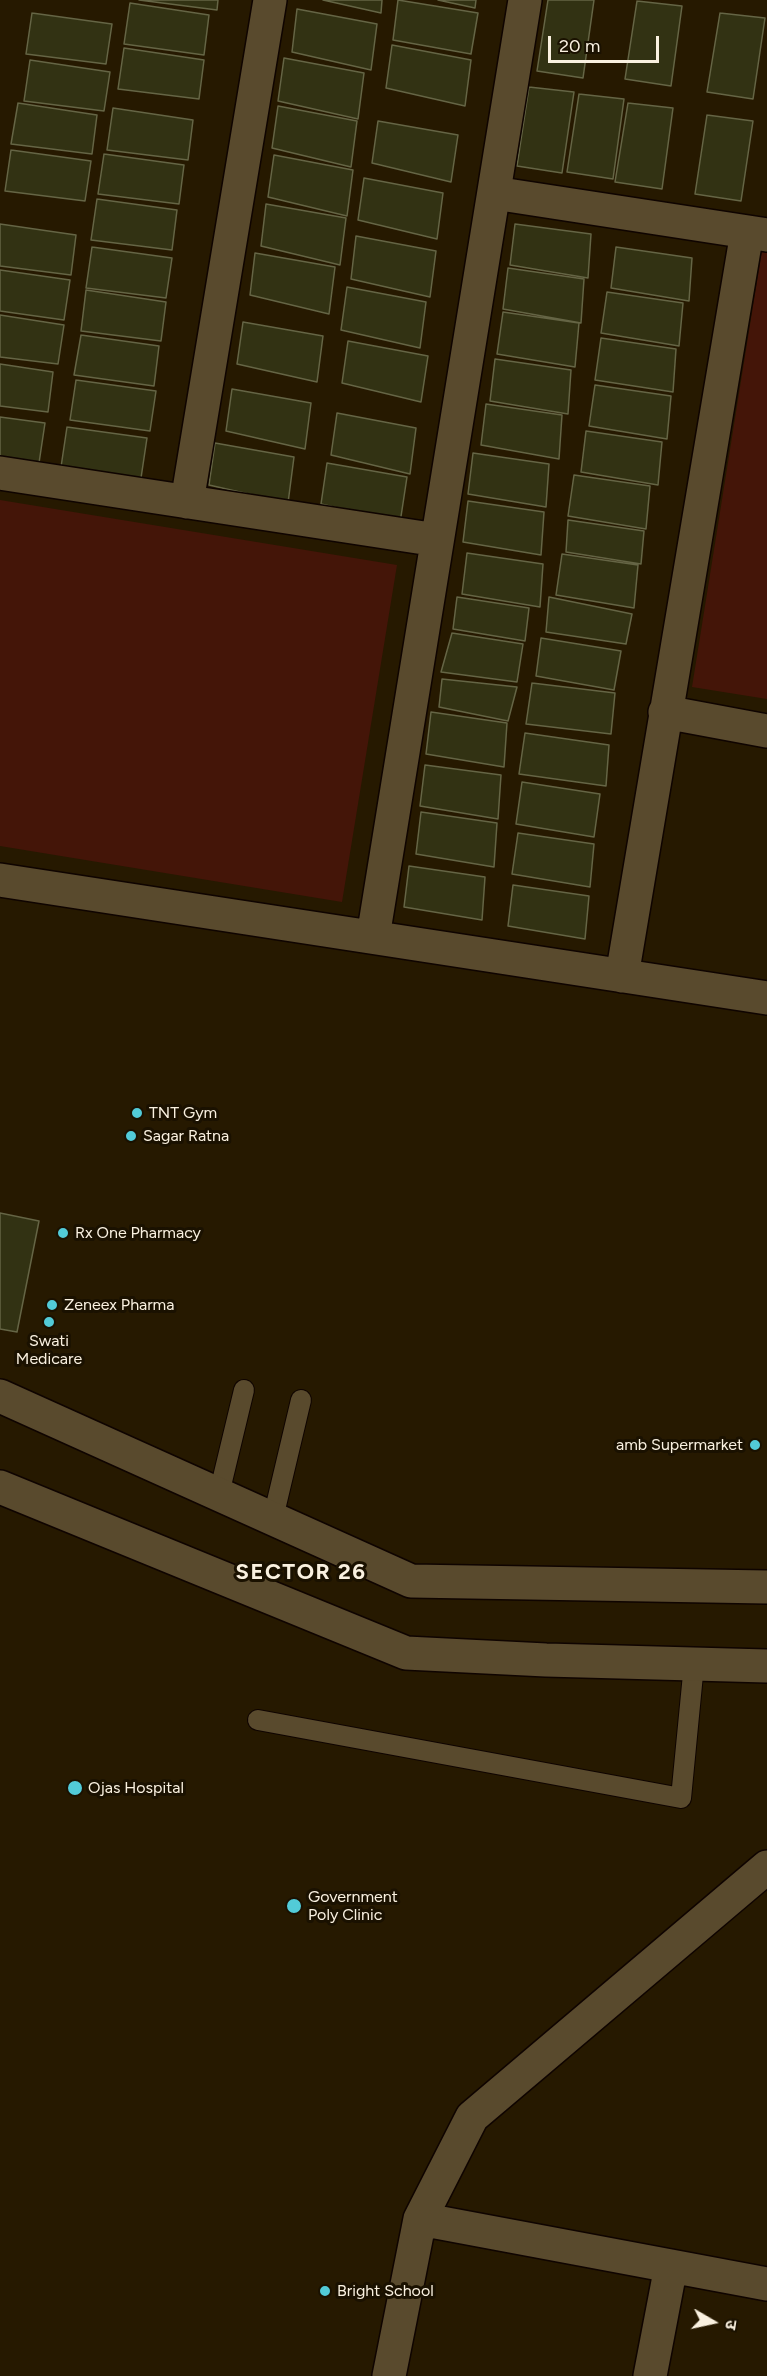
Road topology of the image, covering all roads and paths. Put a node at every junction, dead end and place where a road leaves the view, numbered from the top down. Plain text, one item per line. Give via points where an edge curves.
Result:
1 (270, 0) edge
2 (525, 0) edge
3 (494, 193) junction
4 (757, 234) edge
5 (0, 473) edge
6 (187, 501) junction
7 (437, 540) junction
8 (665, 712) junction
9 (767, 731) edge
10 (0, 880) edge
11 (373, 937) junction
12 (622, 976) junction
13 (767, 998) edge
14 (244, 1390) dead end
15 (0, 1396) edge
16 (301, 1400) dead end
17 (0, 1487) edge
18 (219, 1494) junction
19 (273, 1518) junction
20 (767, 1587) edge
21 (694, 1664) junction
22 (767, 1666) edge
23 (258, 1720) dead end
24 (767, 1867) edge
25 (420, 2219) junction
26 (671, 2266) junction
27 (767, 2284) edge
28 (389, 2376) edge
29 (651, 2376) edge

1 - 6 street
2 - 3 street
3 - 4 street
3 - 7 street
4 - 8 street
5 - 6 street
6 - 7 street
7 - 11 street
8 - 9 street
8 - 12 street
10 - 11 street
11 - 12 street
12 - 13 street
14 - 18 lane
15 - 18 street
16 - 19 lane
17 - 21 street via 405,1653
18 - 19 street
19 - 20 street via 411,1581
21 - 22 street
21 - 23 lane via 681,1798
24 - 25 street via 472,2117
25 - 26 street
25 - 28 street
26 - 27 street
26 - 29 street

